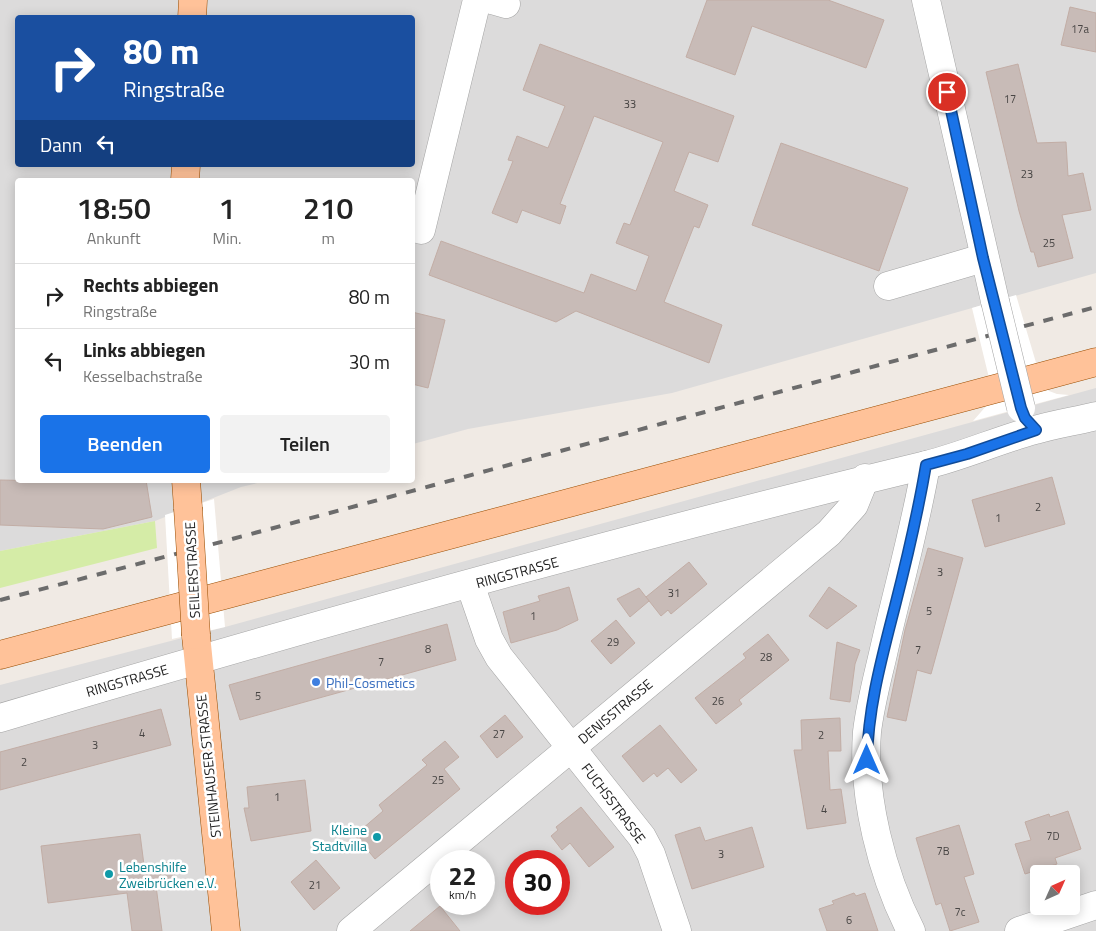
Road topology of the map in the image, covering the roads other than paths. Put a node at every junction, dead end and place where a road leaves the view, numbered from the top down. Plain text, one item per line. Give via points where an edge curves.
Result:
1 (193, 0) edge
2 (477, 0) edge
3 (926, 0) edge
4 (192, 15) edge
5 (421, 230) dead end
6 (983, 258) junction
7 (888, 286) dead end
8 (1096, 362) edge
9 (1096, 416) edge
10 (1028, 419) junction
11 (926, 465) junction
12 (865, 478) junction
13 (186, 483) edge
14 (470, 584) junction
15 (197, 647) junction
16 (0, 655) edge
17 (0, 718) edge
18 (571, 747) junction
19 (1096, 905) edge
20 (226, 931) edge
21 (351, 931) edge
22 (678, 931) edge
23 (911, 931) edge
24 (1019, 931) edge

1 - 4 main road
2 - 5 street
3 - 6 street
6 - 7 street
6 - 10 street, bridge
8 - 16 main road
9 - 10 street, RINGSTRASSE
10 - 11 street, RINGSTRASSE via 967,454
11 - 12 street, RINGSTRASSE
11 - 23 street via 867,732 867,774 876,832 889,879
12 - 14 street, RINGSTRASSE
12 - 18 street, DENISSTRASSE via 854,505 829,533
13 - 15 main road, SEILERSTRASSE, bridge
14 - 15 street, RINGSTRASSE
14 - 18 street, FUCHSSTRASSE via 489,639 499,656
15 - 17 street, RINGSTRASSE
15 - 20 main road, STEINHAUSER STRASSE
18 - 21 street, DENISSTRASSE
18 - 22 street, FUCHSSTRASSE via 642,837
19 - 24 street

